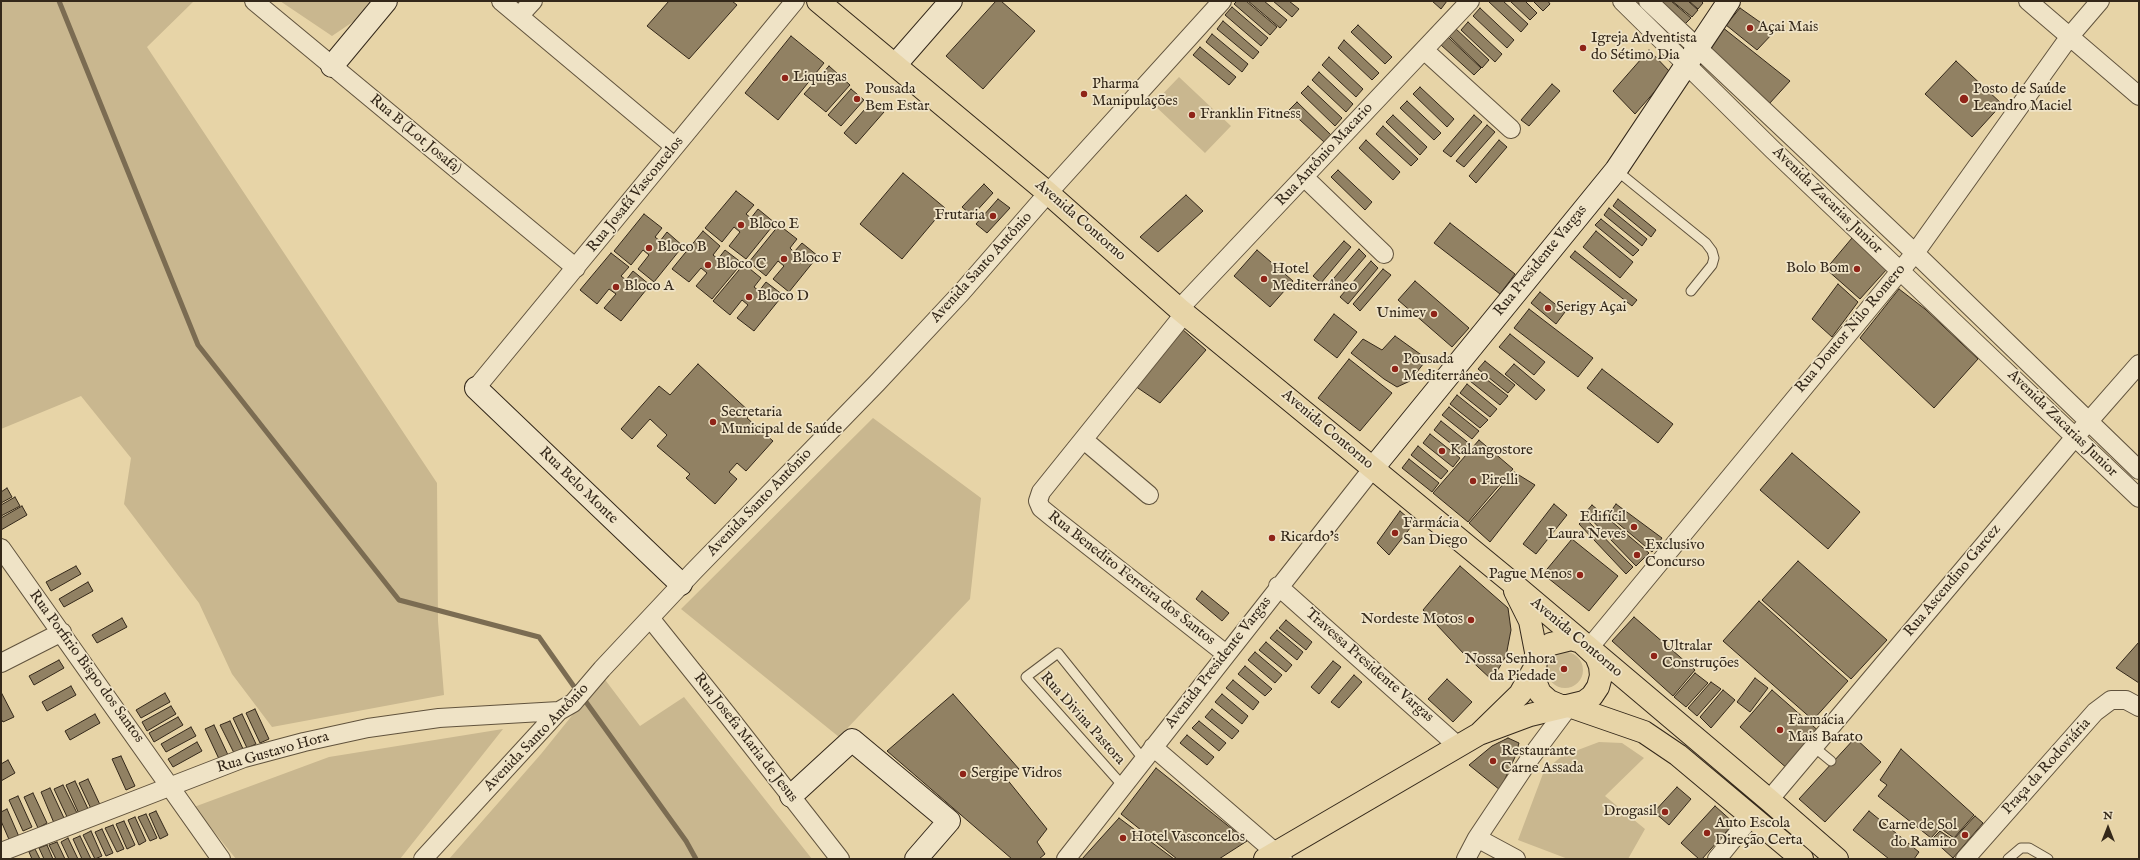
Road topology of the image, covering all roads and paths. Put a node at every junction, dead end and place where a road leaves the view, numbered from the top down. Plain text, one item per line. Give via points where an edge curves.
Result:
1 (254, 1) edge
2 (386, 1) edge
3 (501, 1) edge
4 (533, 1) edge
5 (795, 1) edge
6 (818, 1) edge
7 (951, 1) edge
8 (1222, 1) edge
9 (1470, 1) edge
10 (1622, 1) edge
11 (1648, 1) edge
12 (1728, 1) edge
13 (2028, 1) edge
14 (2100, 1) edge
15 (520, 15) junction
16 (2070, 36) junction
17 (1698, 46) junction
18 (1424, 50) junction
19 (896, 64) junction
20 (1687, 65) junction
21 (332, 66) junction
22 (2139, 96) edge
23 (1511, 129) dead end
24 (674, 146) junction
25 (1616, 170) junction
26 (1304, 177) junction
27 (1048, 193) junction
28 (1915, 253) junction
29 (1384, 254) dead end
30 (576, 268) junction
31 (1899, 270) junction
32 (1691, 291) dead end
33 (1182, 311) junction
34 (2139, 364) edge
35 (476, 388) joint
36 (2089, 422) junction
37 (2075, 437) junction
38 (1084, 440) junction
39 (1373, 468) junction
40 (2139, 470) edge
41 (1149, 495) dead end
42 (2139, 498) edge
43 (1, 548) edge
44 (1511, 582) junction
45 (681, 584) junction
46 (1278, 586) junction
47 (650, 618) junction
48 (62, 632) junction
49 (1589, 648) junction
50 (1226, 654) junction
51 (1, 663) edge
52 (1534, 669) junction
53 (1569, 706) junction
54 (2139, 707) edge
55 (559, 711) junction
56 (1479, 734) junction
57 (1460, 746) junction
58 (1814, 747) junction
59 (1149, 754) junction
60 (1831, 761) dead end
61 (171, 786) junction
62 (1123, 786) junction
63 (791, 796) junction
64 (1769, 800) junction
65 (1751, 817) junction
66 (1477, 838) junction
67 (1, 852) edge
68 (1274, 857) edge
69 (221, 859) edge
70 (423, 859) edge
71 (840, 859) edge
72 (916, 859) edge
73 (1066, 859) edge
74 (1466, 859) edge
75 (1516, 859) edge
76 (1717, 859) edge
77 (1802, 859) edge
78 (1837, 859) edge
79 (1965, 859) edge
80 (2008, 859) edge
81 (2048, 859) edge

1 - 21 street, Rua B (Lot Josafa)
2 - 21 street
3 - 15 street
4 - 15 street
5 - 24 street, Rua Josafá Vasconcelos
6 - 19 main road, Avenida Contorno
7 - 19 street
8 - 27 street, Avenida Santo Antônio
9 - 18 street, Rua Antônio Macario
10 - 20 street, Avenida Zacarias Junior
11 - 17 street, Avenida Zacarias Junior
12 - 17 street, Rua Presidente Vargas
13 - 16 street
14 - 16 street, Rua Doutor Nilo Romero
15 - 24 street
16 - 22 street
16 - 28 street, Rua Doutor Nilo Romero
17 - 20 street, Rua Presidente Vargas
17 - 28 street, Avenida Zacarias Junior
18 - 23 street
18 - 26 street, Rua Antônio Macario
19 - 27 main road, Avenida Contorno
20 - 25 street, Rua Presidente Vargas
20 - 31 street, Avenida Zacarias Junior
21 - 30 street, Rua B (Lot Josafa)
24 - 30 street, Rua Josafá Vasconcelos
25 - 32 lane via 1706,243 1712,251 1712,265
25 - 39 street, Rua Presidente Vargas
26 - 29 street
26 - 33 street, Rua Antônio Macario
27 - 33 main road, Avenida Contorno
27 - 45 street, Avenida Santo Antônio via 961,293 877,383
28 - 31 street, Rua Doutor Nilo Romero
28 - 36 street, Avenida Zacarias Junior
30 - 35 street, Rua Josafá Vasconcelos
31 - 37 street, Avenida Zacarias Junior
31 - 49 street, Rua Doutor Nilo Romero
33 - 38 street, Rua Benedito Ferreira dos Santos
33 - 39 main road, Avenida Contorno
34 - 36 street, Rua Ascendino Garcez
35 - 45 street, Rua Belo Monte
36 - 37 street, Rua Ascendino Garcez
36 - 40 street, Avenida Zacarias Junior
37 - 42 street, Avenida Zacarias Junior
37 - 58 street, Rua Ascendino Garcez
38 - 41 street
38 - 50 street, Rua Benedito Ferreira dos Santos via 1041,492 1039,504 1052,517
39 - 44 main road, Avenida Contorno
39 - 46 street, Avenida Presidente Vargas
43 - 48 street, Rua Porfirio Bispo dos Santos
44 - 49 main road, Avenida Contorno
44 - 52 main road via 1530,621 1536,652
45 - 47 street, Avenida Santo Antônio
46 - 50 street, Avenida Presidente Vargas
46 - 57 street, Travessa Presidente Vargas
47 - 55 street, Avenida Santo Antônio via 573,703
47 - 63 street, Rua Josefa Maria de Jesus
48 - 51 street
48 - 61 street, Rua Porfirio Bispo dos Santos
49 - 52 main road via 1571,639 1555,642 1542,650
49 - 53 main road via 1600,666 1598,686 1592,696 1584,702
49 - 64 main road, Avenida Contorno
50 - 59 street, Avenida Presidente Vargas
52 - 53 main road via 1540,693 1549,701
52 - 56 main road via 1520,694
53 - 56 main road via 1530,715
53 - 65 main road via 1644,732 1678,755
53 - 66 street via 1531,757
54 - 79 street, Praça da Rodoviária via 2126,700 2111,700 2095,712
55 - 61 street, Rua Gustavo Hora via 439,718 368,728 244,758
55 - 70 street, Avenida Santo Antônio
56 - 57 main road
57 - 68 main road
58 - 60 lane
58 - 64 street, Rua Ascendino Garcez
59 - 62 street, Avenida Presidente Vargas
59 - 62 lane, Rua Divina Pastora via 1058,653 1026,678
59 - 68 street
61 - 67 street, Rua Gustavo Hora
61 - 69 street, Rua Porfirio Bispo dos Santos
62 - 73 street, Avenida Presidente Vargas
63 - 71 street, Rua Josefa Maria de Jesus
63 - 72 street via 852,740 948,822
64 - 78 main road, Avenida Contorno
65 - 76 street
65 - 77 main road
66 - 74 street
66 - 75 street
80 - 81 lane via 2021,848 2029,848

